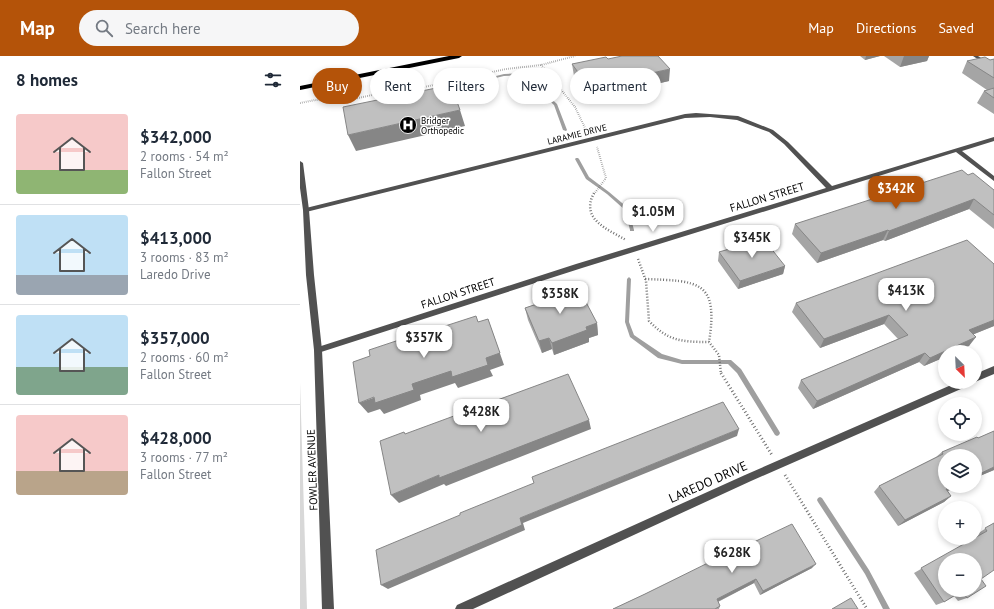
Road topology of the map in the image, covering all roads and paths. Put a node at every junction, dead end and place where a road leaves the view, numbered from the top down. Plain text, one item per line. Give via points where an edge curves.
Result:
1 (459, 56) edge
2 (575, 56) edge
3 (975, 56) edge
4 (541, 64) junction
5 (994, 68) edge
6 (300, 88) edge
7 (300, 102) edge
8 (592, 139) junction
9 (994, 139) edge
10 (956, 150) junction
11 (300, 163) edge
12 (994, 179) edge
13 (831, 189) junction
14 (306, 210) junction
15 (633, 249) junction
16 (645, 279) junction
17 (709, 342) junction
18 (318, 350) junction
19 (994, 370) edge
20 (982, 375) edge
21 (951, 389) edge
22 (778, 465) junction
23 (328, 609) edge
24 (460, 609) edge
25 (867, 609) edge

1 - 6 highway
2 - 4 path
3 - 5 street
4 - 7 path via 459,78 397,94 381,93 345,100
4 - 8 path via 575,107
8 - 13 street, LARAMIE DRIVE via 685,116 738,118 771,131
8 - 14 street, LARAMIE DRIVE
8 - 15 path via 598,148 606,178 591,195 588,207 592,219 628,242
9 - 10 street, FALLON STREET
10 - 12 street
10 - 13 street, FALLON STREET
11 - 14 street, FOWLER AVENUE
13 - 15 street, FALLON STREET
14 - 18 street, FOWLER AVENUE
15 - 16 path via 644,270
15 - 18 street, FALLON STREET
16 - 17 path via 649,322 659,333 682,342
16 - 17 path via 676,280 694,284 707,294 711,307 712,327
17 - 22 path via 718,355 721,374
18 - 23 street, FOWLER AVENUE
19 - 20 street
21 - 22 street, LAREDO DRIVE
22 - 24 street, LAREDO DRIVE
22 - 25 path

